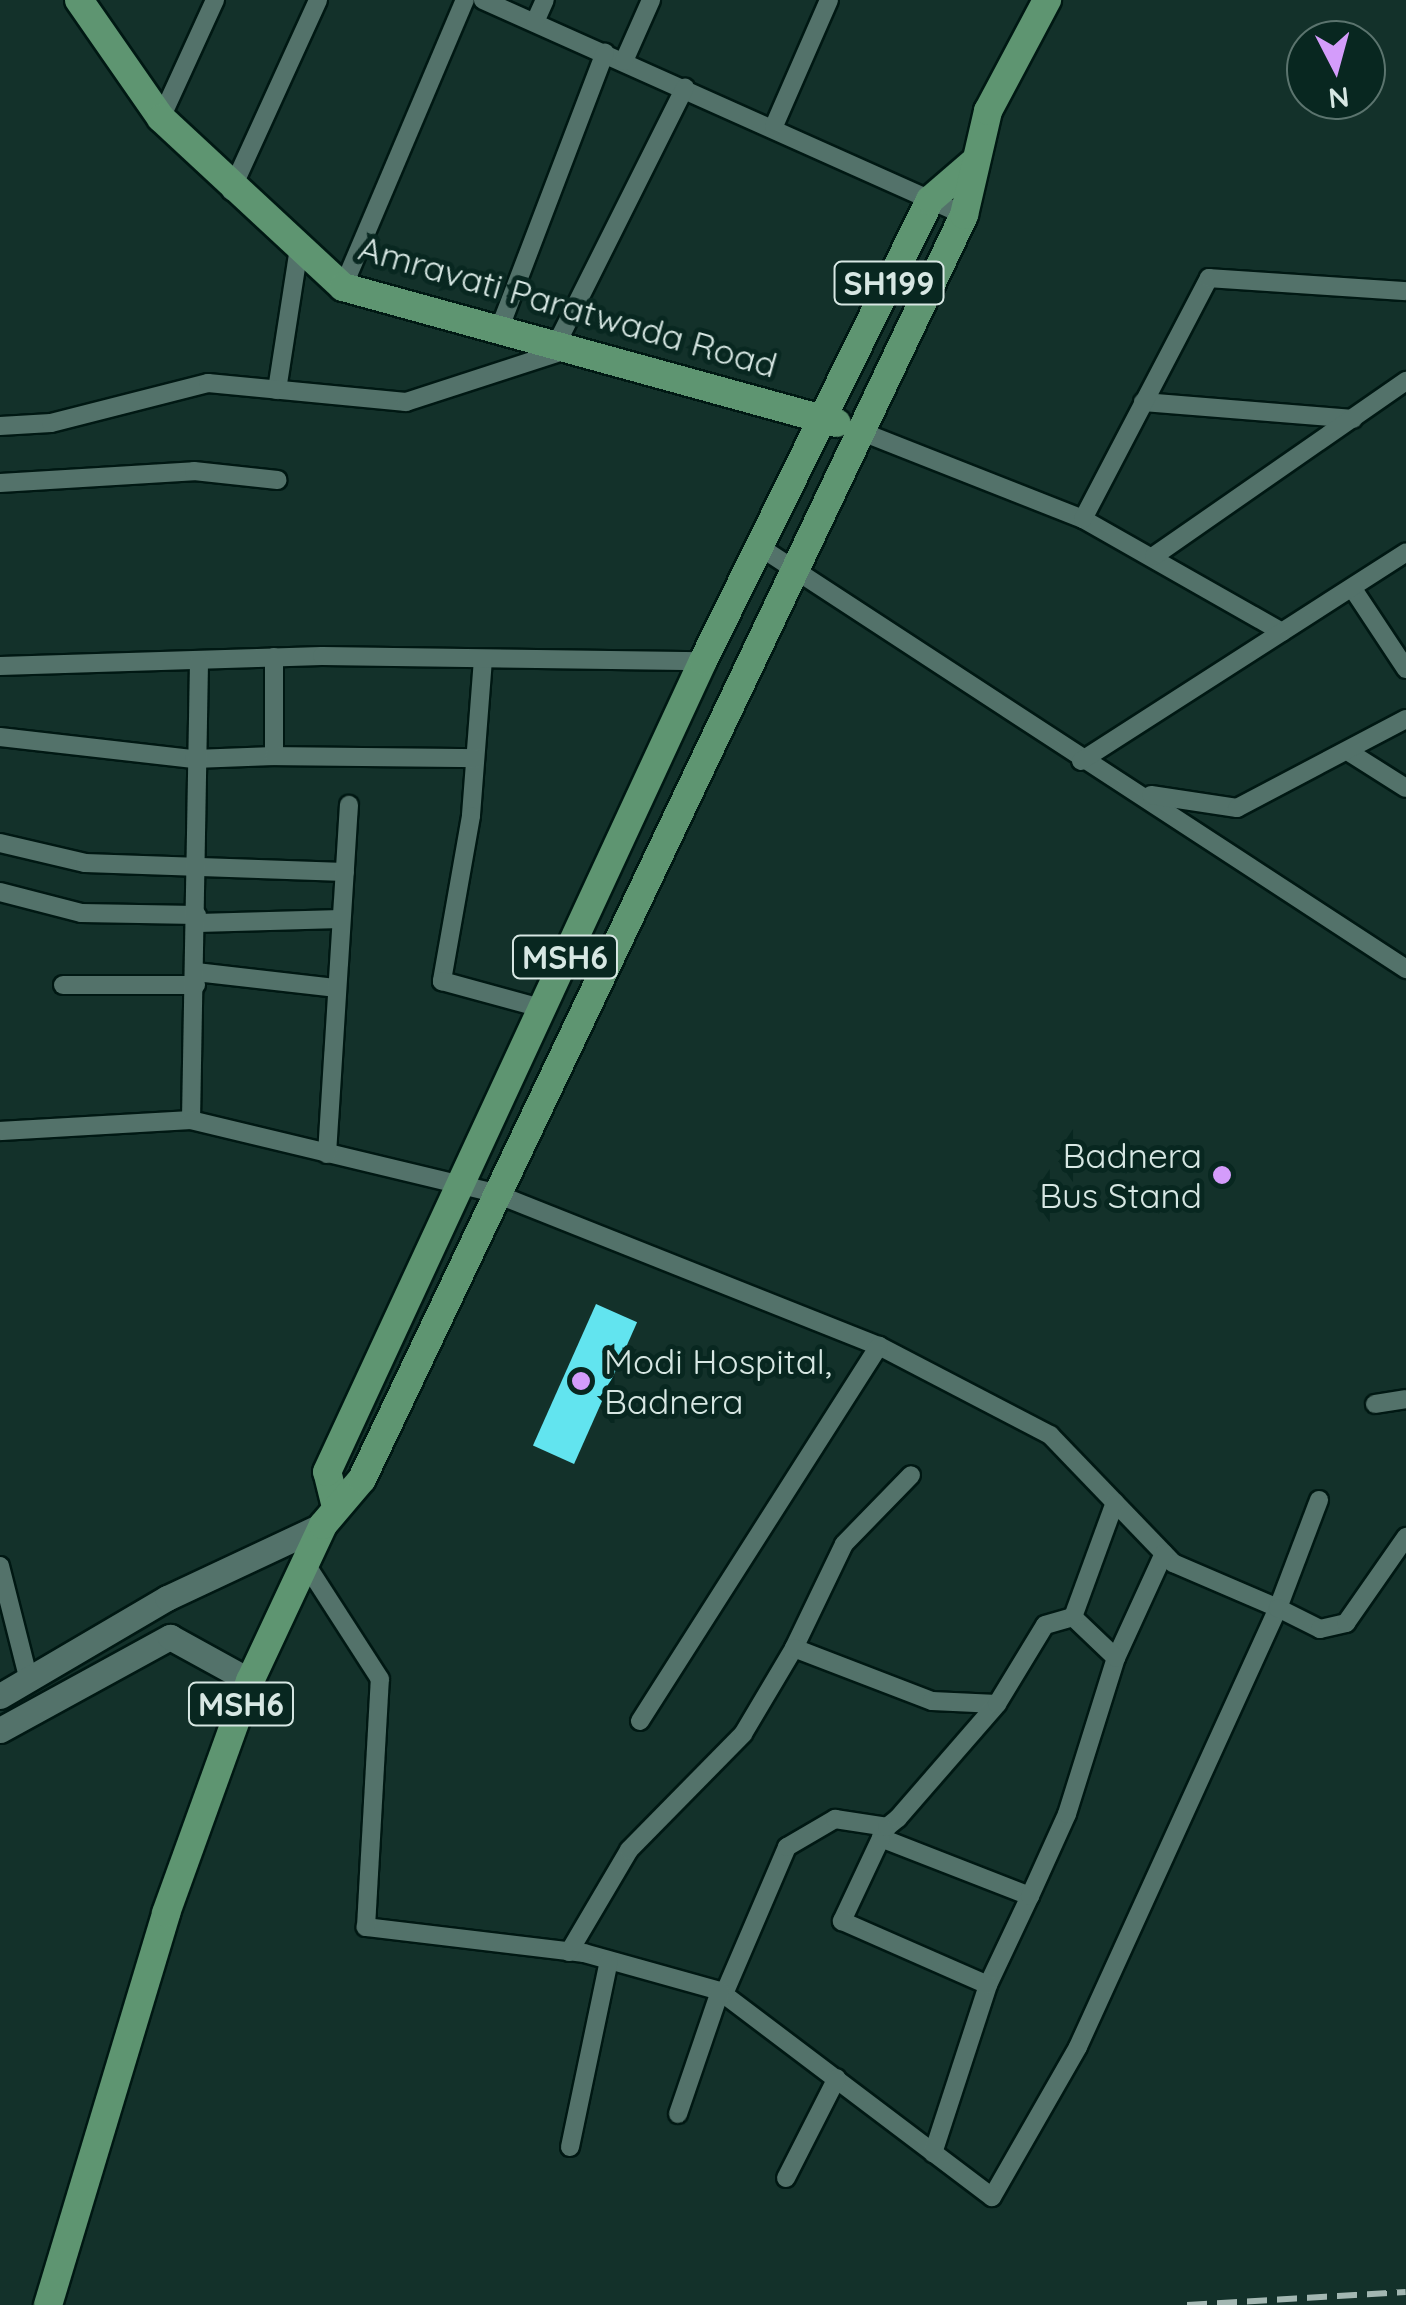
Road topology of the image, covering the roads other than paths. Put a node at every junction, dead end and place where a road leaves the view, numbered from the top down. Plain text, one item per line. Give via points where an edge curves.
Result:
1 (79, 0) edge
2 (215, 0) edge
3 (318, 0) edge
4 (466, 0) edge
5 (483, 0) edge
6 (545, 0) edge
7 (651, 0) edge
8 (829, 0) edge
9 (1048, 0) edge
10 (535, 22) junction
11 (605, 52) junction
12 (624, 61) junction
13 (684, 87) junction
14 (162, 118) junction
15 (774, 126) junction
16 (973, 162) junction
17 (230, 191) junction
18 (930, 200) junction
19 (964, 215) junction
20 (299, 248) junction
21 (344, 286) junction
22 (1406, 291) edge
23 (499, 330) junction
24 (563, 347) junction
25 (1406, 381) edge
26 (277, 390) junction
27 (1143, 402) junction
28 (822, 417) junction
29 (1353, 419) junction
30 (0, 426) edge
31 (857, 430) junction
32 (278, 480) dead end
33 (0, 484) edge
34 (1083, 519) junction
35 (760, 547) junction
36 (1406, 552) edge
37 (1154, 556) junction
38 (796, 565) junction
39 (1353, 589) junction
40 (1282, 632) junction
41 (274, 658) junction
42 (483, 659) junction
43 (198, 660) junction
44 (703, 661) junction
45 (0, 666) edge
46 (1406, 669) edge
47 (1406, 718) edge
48 (0, 738) edge
49 (1349, 752) junction
50 (274, 756) junction
51 (194, 758) junction
52 (475, 758) junction
53 (1081, 761) junction
54 (1406, 788) edge
55 (1139, 792) junction
56 (349, 805) dead end
57 (0, 842) edge
58 (189, 862) junction
59 (345, 872) junction
60 (0, 892) edge
61 (197, 919) junction
62 (342, 919) junction
63 (1406, 970) edge
64 (196, 979) junction
65 (63, 984) dead end
66 (337, 988) junction
67 (541, 1008) junction
68 (190, 1120) junction
69 (0, 1132) edge
70 (327, 1154) junction
71 (455, 1184) junction
72 (494, 1193) junction
73 (878, 1346) junction
74 (1406, 1399) edge
75 (1375, 1404) dead end
76 (911, 1475) dead end
77 (1319, 1500) dead end
78 (1115, 1502) junction
79 (329, 1514) junction
80 (1406, 1537) edge
81 (1164, 1554) junction
82 (306, 1564) junction
83 (0, 1566) edge
84 (168, 1598) junction
85 (1278, 1608) junction
86 (1074, 1616) junction
87 (170, 1637) junction
88 (794, 1648) junction
89 (1116, 1658) junction
90 (28, 1677) junction
91 (250, 1681) junction
92 (0, 1696) edge
93 (997, 1704) junction
94 (640, 1721) dead end
95 (0, 1730) edge
96 (884, 1832) junction
97 (1030, 1896) junction
98 (570, 1952) junction
99 (609, 1961) junction
100 (988, 1985) junction
101 (722, 1992) junction
102 (837, 2078) junction
103 (678, 2114) dead end
104 (570, 2147) dead end
105 (932, 2153) junction
106 (786, 2178) dead end
107 (48, 2305) edge

1 - 14 main road, Amravati Paratwada Road
2 - 14 street
3 - 17 street
4 - 21 street
5 - 10 street
6 - 10 street
7 - 12 street
8 - 15 street
9 - 16 main road, SH199 via 988,111
10 - 11 street
11 - 12 street
11 - 23 street
12 - 13 street
13 - 15 street
13 - 24 street
14 - 17 main road, Amravati Paratwada Road
15 - 18 street
16 - 18 main road, SH199
16 - 19 main road, SH199
17 - 20 main road, Amravati Paratwada Road
18 - 19 street
18 - 28 main road, SH199
19 - 31 main road, SH199
20 - 21 main road, Amravati Paratwada Road
20 - 26 street
21 - 23 main road, Amravati Paratwada Road
22 - 27 street via 1210,278
23 - 24 main road, Amravati Paratwada Road
24 - 26 street via 406,402
24 - 28 main road, Amravati Paratwada Road
25 - 29 street
26 - 30 street via 194,385 50,423
27 - 29 street
27 - 34 street
28 - 31 main road, Amravati Paratwada Road
28 - 35 main road, MSH6
29 - 37 street
31 - 34 street
31 - 38 main road, MSH6
32 - 33 street via 194,471
34 - 37 street
35 - 38 street
35 - 44 main road, MSH6
36 - 39 street
37 - 40 street
38 - 53 street
38 - 72 main road, MSH6
39 - 40 street
39 - 46 street
40 - 53 street
41 - 42 street
41 - 43 street
41 - 50 street
42 - 44 street
42 - 52 street
43 - 45 street
43 - 51 street
44 - 67 main road, MSH6
47 - 49 street
48 - 51 street
49 - 54 street
49 - 55 street via 1228,810
50 - 51 street
50 - 52 street
51 - 58 street
52 - 67 street via 442,981
53 - 55 street
55 - 63 street
56 - 59 street
57 - 58 street via 85,863
58 - 59 street
58 - 61 street
59 - 62 street
60 - 61 street via 81,913
61 - 62 street
61 - 64 street
62 - 66 street
64 - 65 street
64 - 66 street
64 - 68 street
66 - 70 street
67 - 71 main road, MSH6
68 - 69 street
68 - 70 street
70 - 71 street
71 - 72 street
71 - 79 main road, MSH6 via 327,1472
72 - 73 street
72 - 79 main road, MSH6 via 362,1479
73 - 78 street via 1050,1435
73 - 94 street
74 - 75 street
76 - 88 street via 844,1544
77 - 85 street
78 - 81 street
78 - 86 street
79 - 82 main road, MSH6
79 - 84 street
80 - 85 street via 1340,1627 1320,1629
81 - 85 street
81 - 89 street
82 - 91 main road, MSH6
82 - 98 street via 380,1680 366,1927
83 - 90 street
84 - 87 street
84 - 90 street
85 - 105 street via 1078,2047 992,2196
86 - 89 street
86 - 93 street via 1046,1625
87 - 91 street
87 - 95 street
88 - 93 street via 932,1701
88 - 98 street via 743,1734 629,1850
89 - 97 street via 1067,1814
90 - 92 street
91 - 107 main road, MSH6 via 166,1913
93 - 96 street
96 - 97 street
96 - 100 street via 842,1921
96 - 101 street via 835,1819 788,1847
97 - 100 street
98 - 99 street
99 - 101 street
99 - 104 street
100 - 105 street
101 - 102 street
101 - 103 street
102 - 105 street
102 - 106 street

